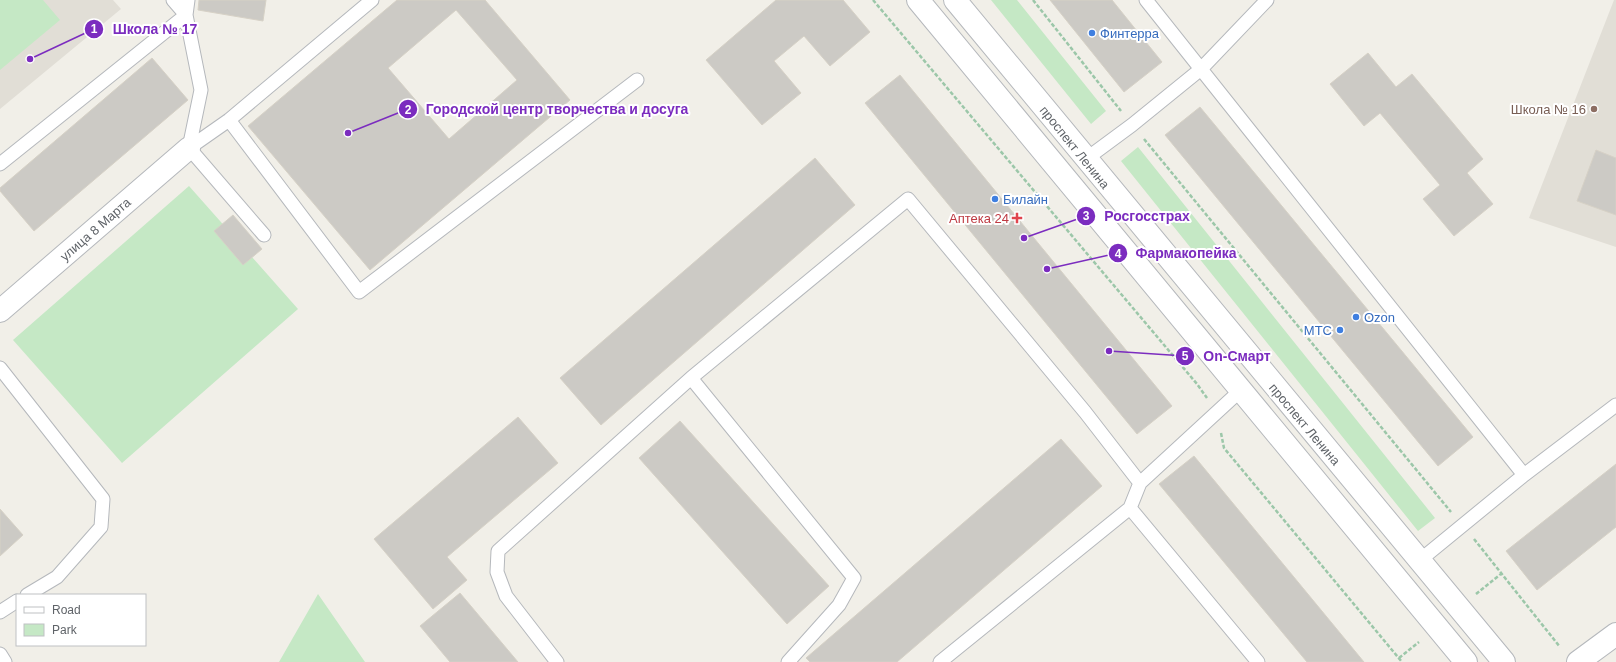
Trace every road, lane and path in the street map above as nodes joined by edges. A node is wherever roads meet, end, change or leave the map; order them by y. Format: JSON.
{"nodes":[{"id":1,"x":173,"y":0,"type":"edge"},
{"id":2,"x":188,"y":0,"type":"edge"},
{"id":3,"x":372,"y":0,"type":"edge"},
{"id":4,"x":873,"y":0,"type":"edge"},
{"id":5,"x":918,"y":0,"type":"edge"},
{"id":6,"x":955,"y":0,"type":"edge"},
{"id":7,"x":1033,"y":0,"type":"edge"},
{"id":8,"x":1146,"y":0,"type":"edge"},
{"id":9,"x":1267,"y":0,"type":"edge"},
{"id":10,"x":186,"y":15,"type":"junction"},
{"id":11,"x":1201,"y":68,"type":"junction"},
{"id":12,"x":638,"y":80,"type":"dead end"},
{"id":13,"x":228,"y":120,"type":"junction"},
{"id":14,"x":1132,"y":125,"type":"junction"},
{"id":15,"x":189,"y":148,"type":"junction"},
{"id":16,"x":1086,"y":159,"type":"junction"},
{"id":17,"x":0,"y":164,"type":"edge"},
{"id":18,"x":264,"y":235,"type":"dead end"},
{"id":19,"x":0,"y":311,"type":"edge"},
{"id":20,"x":0,"y":368,"type":"edge"},
{"id":21,"x":690,"y":378,"type":"junction"},
{"id":22,"x":1241,"y":390,"type":"junction"},
{"id":23,"x":1616,"y":405,"type":"edge"},
{"id":24,"x":1217,"y":413,"type":"junction"},
{"id":25,"x":1524,"y":475,"type":"junction"},
{"id":26,"x":1140,"y":483,"type":"junction"},
{"id":27,"x":1130,"y":508,"type":"junction"},
{"id":28,"x":1462,"y":525,"type":"junction"},
{"id":29,"x":1419,"y":561,"type":"junction"},
{"id":30,"x":29,"y":594,"type":"edge"},
{"id":31,"x":16,"y":602,"type":"edge"},
{"id":32,"x":0,"y":612,"type":"edge"},
{"id":33,"x":1616,"y":634,"type":"edge"},
{"id":34,"x":0,"y":654,"type":"edge"},
{"id":35,"x":1570,"y":656,"type":"edge"},
{"id":36,"x":5,"y":662,"type":"edge"},
{"id":37,"x":557,"y":662,"type":"edge"},
{"id":38,"x":788,"y":662,"type":"edge"},
{"id":39,"x":940,"y":662,"type":"edge"},
{"id":40,"x":1258,"y":662,"type":"edge"},
{"id":41,"x":1402,"y":662,"type":"edge"},
{"id":42,"x":1466,"y":662,"type":"edge"},
{"id":43,"x":1504,"y":662,"type":"edge"}],
"edges":[{"from":1,"to":10,"type":"lane"},
{"from":2,"to":10,"type":"lane"},
{"from":3,"to":13,"type":"lane"},
{"from":4,"to":24,"type":"path"},
{"from":5,"to":22,"type":"street","name":"проспект Ленина"},
{"from":6,"to":16,"type":"street","name":"проспект Ленина"},
{"from":7,"to":14,"type":"path"},
{"from":8,"to":11,"type":"lane"},
{"from":9,"to":11,"type":"lane"},
{"from":10,"to":15,"type":"lane"},
{"from":10,"to":17,"type":"lane"},
{"from":11,"to":14,"type":"lane"},
{"from":11,"to":25,"type":"lane"},
{"from":12,"to":13,"type":"lane"},
{"from":13,"to":15,"type":"lane"},
{"from":14,"to":16,"type":"lane"},
{"from":14,"to":28,"type":"path"},
{"from":15,"to":18,"type":"lane"},
{"from":15,"to":19,"type":"street","name":"улица 8 Марта"},
{"from":16,"to":29,"type":"street","name":"проспект Ленина"},
{"from":20,"to":30,"type":"lane"},
{"from":21,"to":26,"type":"lane"},
{"from":21,"to":37,"type":"lane"},
{"from":21,"to":38,"type":"lane"},
{"from":22,"to":24,"type":"lane"},
{"from":22,"to":42,"type":"street","name":"проспект Ленина"},
{"from":23,"to":25,"type":"lane"},
{"from":24,"to":26,"type":"lane"},
{"from":24,"to":41,"type":"path"},
{"from":25,"to":28,"type":"lane"},
{"from":26,"to":27,"type":"lane"},
{"from":27,"to":39,"type":"lane"},
{"from":27,"to":40,"type":"lane"},
{"from":28,"to":29,"type":"lane"},
{"from":28,"to":35,"type":"path"},
{"from":29,"to":43,"type":"street","name":"проспект Ленина"},
{"from":31,"to":32,"type":"lane"},
{"from":33,"to":35,"type":"street"},
{"from":34,"to":36,"type":"lane"}]}
